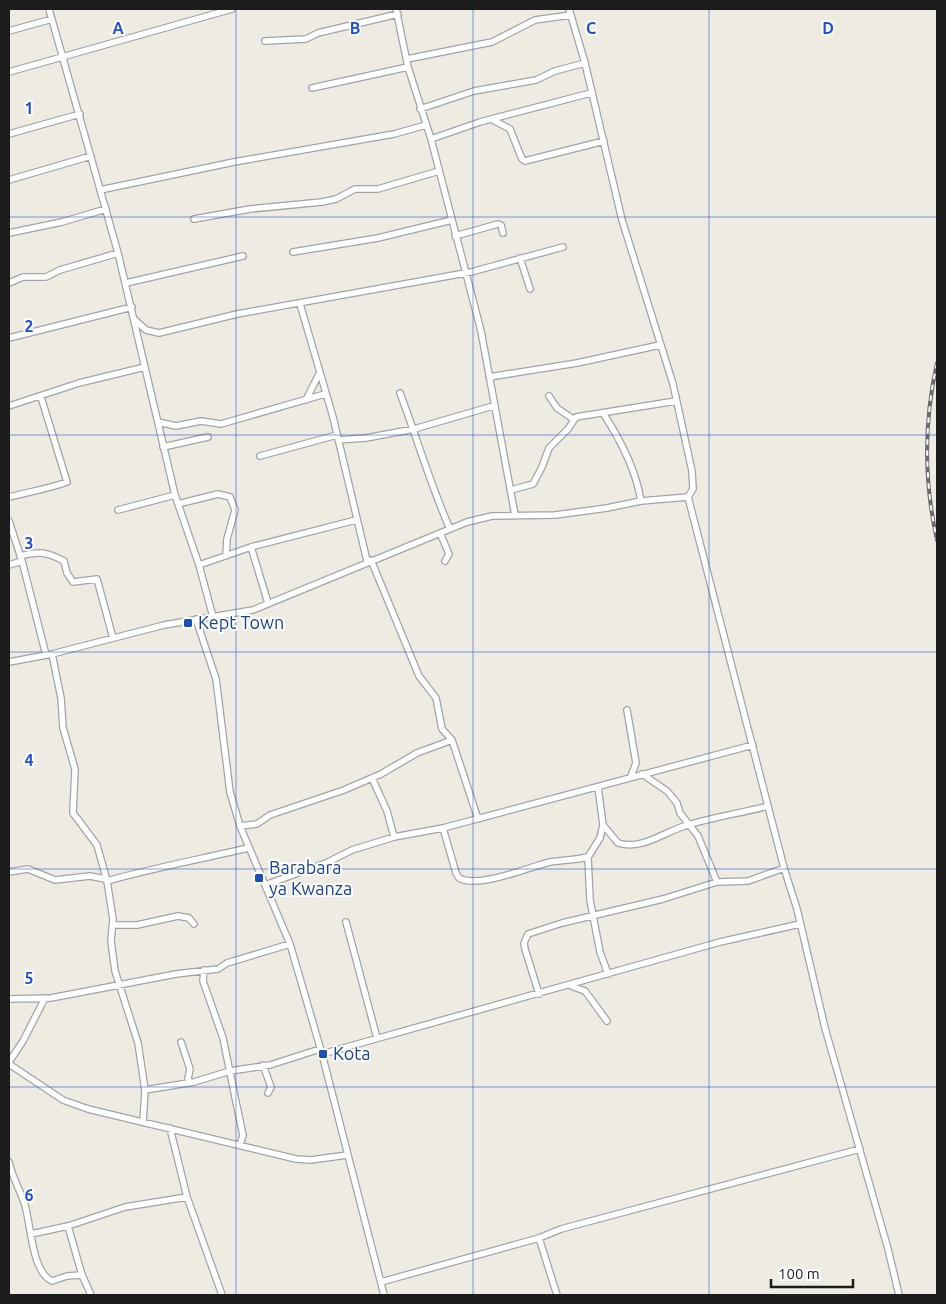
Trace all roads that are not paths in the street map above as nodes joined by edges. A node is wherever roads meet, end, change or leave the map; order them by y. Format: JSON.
{"nodes":[{"id":1,"x":49,"y":9,"type":"edge"},
{"id":2,"x":232,"y":9,"type":"edge"},
{"id":3,"x":223,"y":10,"type":"edge"},
{"id":4,"x":397,"y":11,"type":"edge"},
{"id":5,"x":570,"y":12,"type":"edge"},
{"id":6,"x":52,"y":20,"type":"junction"},
{"id":7,"x":9,"y":30,"type":"edge"},
{"id":8,"x":265,"y":41,"type":"dead end"},
{"id":9,"x":62,"y":57,"type":"junction"},
{"id":10,"x":407,"y":59,"type":"junction"},
{"id":11,"x":585,"y":63,"type":"junction"},
{"id":12,"x":408,"y":67,"type":"junction"},
{"id":13,"x":9,"y":72,"type":"edge"},
{"id":14,"x":312,"y":88,"type":"dead end"},
{"id":15,"x":591,"y":93,"type":"junction"},
{"id":16,"x":420,"y":110,"type":"junction"},
{"id":17,"x":80,"y":114,"type":"junction"},
{"id":18,"x":492,"y":120,"type":"junction"},
{"id":19,"x":426,"y":125,"type":"junction"},
{"id":20,"x":9,"y":134,"type":"edge"},
{"id":21,"x":431,"y":138,"type":"junction"},
{"id":22,"x":604,"y":141,"type":"junction"},
{"id":23,"x":91,"y":156,"type":"junction"},
{"id":24,"x":439,"y":172,"type":"junction"},
{"id":25,"x":9,"y":180,"type":"edge"},
{"id":26,"x":100,"y":190,"type":"junction"},
{"id":27,"x":106,"y":209,"type":"junction"},
{"id":28,"x":194,"y":219,"type":"dead end"},
{"id":29,"x":452,"y":220,"type":"junction"},
{"id":30,"x":9,"y":232,"type":"edge"},
{"id":31,"x":503,"y":233,"type":"dead end"},
{"id":32,"x":455,"y":236,"type":"junction"},
{"id":33,"x":563,"y":247,"type":"dead end"},
{"id":34,"x":293,"y":252,"type":"dead end"},
{"id":35,"x":118,"y":253,"type":"junction"},
{"id":36,"x":243,"y":256,"type":"dead end"},
{"id":37,"x":520,"y":258,"type":"junction"},
{"id":38,"x":465,"y":272,"type":"junction"},
{"id":39,"x":9,"y":283,"type":"edge"},
{"id":40,"x":126,"y":283,"type":"junction"},
{"id":41,"x":530,"y":289,"type":"dead end"},
{"id":42,"x":300,"y":304,"type":"junction"},
{"id":43,"x":132,"y":307,"type":"junction"},
{"id":44,"x":134,"y":318,"type":"junction"},
{"id":45,"x":9,"y":338,"type":"edge"},
{"id":46,"x":660,"y":345,"type":"junction"},
{"id":47,"x":145,"y":367,"type":"junction"},
{"id":48,"x":550,"y":367,"type":"junction"},
{"id":49,"x":319,"y":374,"type":"junction"},
{"id":50,"x":552,"y":376,"type":"dead end"},
{"id":51,"x":489,"y":377,"type":"junction"},
{"id":52,"x":400,"y":393,"type":"dead end"},
{"id":53,"x":325,"y":394,"type":"junction"},
{"id":54,"x":549,"y":396,"type":"dead end"},
{"id":55,"x":41,"y":397,"type":"junction"},
{"id":56,"x":306,"y":400,"type":"junction"},
{"id":57,"x":676,"y":401,"type":"junction"},
{"id":58,"x":9,"y":406,"type":"edge"},
{"id":59,"x":493,"y":406,"type":"junction"},
{"id":60,"x":604,"y":412,"type":"junction"},
{"id":61,"x":573,"y":419,"type":"junction"},
{"id":62,"x":158,"y":422,"type":"junction"},
{"id":63,"x":414,"y":429,"type":"junction"},
{"id":64,"x":208,"y":437,"type":"dead end"},
{"id":65,"x":338,"y":437,"type":"junction"},
{"id":66,"x":163,"y":448,"type":"junction"},
{"id":67,"x":260,"y":456,"type":"dead end"},
{"id":68,"x":511,"y":490,"type":"junction"},
{"id":69,"x":175,"y":495,"type":"junction"},
{"id":70,"x":9,"y":497,"type":"edge"},
{"id":71,"x":688,"y":497,"type":"junction"},
{"id":72,"x":642,"y":501,"type":"junction"},
{"id":73,"x":178,"y":504,"type":"junction"},
{"id":74,"x":118,"y":510,"type":"dead end"},
{"id":75,"x":514,"y":516,"type":"junction"},
{"id":76,"x":356,"y":520,"type":"junction"},
{"id":77,"x":9,"y":521,"type":"edge"},
{"id":78,"x":450,"y":529,"type":"junction"},
{"id":79,"x":440,"y":533,"type":"junction"},
{"id":80,"x":251,"y":547,"type":"junction"},
{"id":81,"x":226,"y":556,"type":"junction"},
{"id":82,"x":21,"y":558,"type":"junction"},
{"id":83,"x":369,"y":561,"type":"junction"},
{"id":84,"x":445,"y":561,"type":"dead end"},
{"id":85,"x":9,"y":565,"type":"edge"},
{"id":86,"x":199,"y":565,"type":"junction"},
{"id":87,"x":268,"y":603,"type":"junction"},
{"id":88,"x":213,"y":617,"type":"junction"},
{"id":89,"x":196,"y":619,"type":"junction"},
{"id":90,"x":113,"y":638,"type":"junction"},
{"id":91,"x":48,"y":654,"type":"junction"},
{"id":92,"x":9,"y":662,"type":"edge"},
{"id":93,"x":627,"y":710,"type":"dead end"},
{"id":94,"x":452,"y":740,"type":"junction"},
{"id":95,"x":753,"y":745,"type":"junction"},
{"id":96,"x":636,"y":763,"type":"junction"},
{"id":97,"x":644,"y":774,"type":"junction"},
{"id":98,"x":632,"y":776,"type":"junction"},
{"id":99,"x":372,"y":778,"type":"junction"},
{"id":100,"x":598,"y":786,"type":"junction"},
{"id":101,"x":768,"y":806,"type":"junction"},
{"id":102,"x":478,"y":819,"type":"junction"},
{"id":103,"x":688,"y":824,"type":"junction"},
{"id":104,"x":240,"y":826,"type":"junction"},
{"id":105,"x":603,"y":826,"type":"junction"},
{"id":106,"x":443,"y":828,"type":"junction"},
{"id":107,"x":394,"y":837,"type":"junction"},
{"id":108,"x":248,"y":848,"type":"junction"},
{"id":109,"x":588,"y":857,"type":"junction"},
{"id":110,"x":784,"y":868,"type":"junction"},
{"id":111,"x":9,"y":872,"type":"edge"},
{"id":112,"x":106,"y":880,"type":"junction"},
{"id":113,"x":717,"y":882,"type":"junction"},
{"id":114,"x":265,"y":885,"type":"junction"},
{"id":115,"x":592,"y":916,"type":"junction"},
{"id":116,"x":346,"y":922,"type":"dead end"},
{"id":117,"x":194,"y":924,"type":"dead end"},
{"id":118,"x":800,"y":924,"type":"junction"},
{"id":119,"x":114,"y":925,"type":"junction"},
{"id":120,"x":290,"y":944,"type":"junction"},
{"id":121,"x":204,"y":970,"type":"junction"},
{"id":122,"x":608,"y":974,"type":"junction"},
{"id":123,"x":569,"y":985,"type":"junction"},
{"id":124,"x":120,"y":986,"type":"junction"},
{"id":125,"x":540,"y":994,"type":"junction"},
{"id":126,"x":45,"y":998,"type":"junction"},
{"id":127,"x":9,"y":999,"type":"edge"},
{"id":128,"x":606,"y":1021,"type":"dead end"},
{"id":129,"x":377,"y":1038,"type":"junction"},
{"id":130,"x":181,"y":1042,"type":"dead end"},
{"id":131,"x":321,"y":1052,"type":"junction"},
{"id":132,"x":9,"y":1063,"type":"edge"},
{"id":133,"x":263,"y":1065,"type":"junction"},
{"id":134,"x":230,"y":1071,"type":"junction"},
{"id":135,"x":190,"y":1082,"type":"junction"},
{"id":136,"x":145,"y":1090,"type":"junction"},
{"id":137,"x":268,"y":1093,"type":"dead end"},
{"id":138,"x":143,"y":1122,"type":"junction"},
{"id":139,"x":170,"y":1128,"type":"junction"},
{"id":140,"x":240,"y":1145,"type":"junction"},
{"id":141,"x":860,"y":1149,"type":"junction"},
{"id":142,"x":347,"y":1155,"type":"junction"},
{"id":143,"x":9,"y":1162,"type":"edge"},
{"id":144,"x":186,"y":1197,"type":"junction"},
{"id":145,"x":68,"y":1226,"type":"junction"},
{"id":146,"x":31,"y":1234,"type":"junction"},
{"id":147,"x":539,"y":1238,"type":"junction"},
{"id":148,"x":82,"y":1275,"type":"junction"},
{"id":149,"x":381,"y":1282,"type":"junction"},
{"id":150,"x":92,"y":1295,"type":"edge"},
{"id":151,"x":222,"y":1295,"type":"edge"},
{"id":152,"x":384,"y":1295,"type":"edge"},
{"id":153,"x":558,"y":1295,"type":"edge"},
{"id":154,"x":900,"y":1295,"type":"edge"}],
"edges":[{"from":1,"to":6,"type":"street"},
{"from":2,"to":3,"type":"street"},
{"from":3,"to":9,"type":"street"},
{"from":4,"to":8,"type":"street"},
{"from":4,"to":10,"type":"street"},
{"from":5,"to":10,"type":"street"},
{"from":5,"to":11,"type":"street"},
{"from":6,"to":7,"type":"street"},
{"from":6,"to":9,"type":"street"},
{"from":9,"to":13,"type":"street"},
{"from":9,"to":17,"type":"street"},
{"from":10,"to":12,"type":"street"},
{"from":11,"to":15,"type":"street"},
{"from":11,"to":16,"type":"street"},
{"from":12,"to":14,"type":"street"},
{"from":12,"to":16,"type":"street"},
{"from":15,"to":18,"type":"street"},
{"from":15,"to":22,"type":"street"},
{"from":16,"to":19,"type":"street"},
{"from":17,"to":20,"type":"street"},
{"from":17,"to":23,"type":"street"},
{"from":18,"to":21,"type":"street"},
{"from":18,"to":22,"type":"street"},
{"from":19,"to":21,"type":"street"},
{"from":19,"to":26,"type":"street"},
{"from":21,"to":24,"type":"street"},
{"from":22,"to":46,"type":"street"},
{"from":23,"to":25,"type":"street"},
{"from":23,"to":26,"type":"street"},
{"from":24,"to":28,"type":"street"},
{"from":24,"to":29,"type":"street"},
{"from":26,"to":27,"type":"street"},
{"from":27,"to":30,"type":"street"},
{"from":27,"to":35,"type":"street"},
{"from":29,"to":32,"type":"street"},
{"from":29,"to":34,"type":"street"},
{"from":31,"to":32,"type":"street"},
{"from":32,"to":38,"type":"street"},
{"from":33,"to":37,"type":"street"},
{"from":35,"to":39,"type":"street"},
{"from":35,"to":40,"type":"street"},
{"from":36,"to":40,"type":"street"},
{"from":37,"to":38,"type":"street"},
{"from":37,"to":41,"type":"street"},
{"from":38,"to":42,"type":"street"},
{"from":38,"to":51,"type":"street"},
{"from":40,"to":43,"type":"street"},
{"from":42,"to":44,"type":"street"},
{"from":42,"to":49,"type":"street"},
{"from":43,"to":44,"type":"street"},
{"from":43,"to":45,"type":"street"},
{"from":44,"to":47,"type":"street"},
{"from":46,"to":48,"type":"street"},
{"from":46,"to":57,"type":"street"},
{"from":47,"to":55,"type":"street"},
{"from":47,"to":62,"type":"street"},
{"from":48,"to":50,"type":"street"},
{"from":48,"to":51,"type":"street"},
{"from":49,"to":53,"type":"street"},
{"from":49,"to":56,"type":"street"},
{"from":51,"to":59,"type":"street"},
{"from":52,"to":63,"type":"street"},
{"from":53,"to":56,"type":"street"},
{"from":53,"to":65,"type":"street"},
{"from":54,"to":61,"type":"street"},
{"from":55,"to":58,"type":"street"},
{"from":55,"to":70,"type":"street"},
{"from":56,"to":62,"type":"street"},
{"from":57,"to":60,"type":"street"},
{"from":57,"to":71,"type":"street"},
{"from":59,"to":63,"type":"street"},
{"from":59,"to":68,"type":"street"},
{"from":60,"to":61,"type":"street"},
{"from":60,"to":72,"type":"street"},
{"from":61,"to":68,"type":"street"},
{"from":62,"to":66,"type":"street"},
{"from":63,"to":65,"type":"street"},
{"from":63,"to":78,"type":"street"},
{"from":64,"to":66,"type":"street"},
{"from":65,"to":67,"type":"street"},
{"from":65,"to":76,"type":"street"},
{"from":66,"to":69,"type":"street"},
{"from":68,"to":75,"type":"street"},
{"from":69,"to":73,"type":"street"},
{"from":69,"to":74,"type":"street"},
{"from":71,"to":72,"type":"street"},
{"from":71,"to":95,"type":"street"},
{"from":72,"to":75,"type":"street"},
{"from":73,"to":81,"type":"street"},
{"from":73,"to":86,"type":"street"},
{"from":75,"to":78,"type":"street"},
{"from":76,"to":80,"type":"street"},
{"from":76,"to":83,"type":"street"},
{"from":77,"to":82,"type":"street"},
{"from":78,"to":79,"type":"street"},
{"from":79,"to":83,"type":"street"},
{"from":79,"to":84,"type":"street"},
{"from":80,"to":81,"type":"street"},
{"from":80,"to":87,"type":"street"},
{"from":81,"to":86,"type":"street"},
{"from":82,"to":85,"type":"street"},
{"from":82,"to":90,"type":"street"},
{"from":82,"to":91,"type":"street"},
{"from":83,"to":87,"type":"street"},
{"from":83,"to":94,"type":"street"},
{"from":86,"to":88,"type":"street"},
{"from":87,"to":88,"type":"street"},
{"from":88,"to":89,"type":"street"},
{"from":89,"to":90,"type":"street"},
{"from":89,"to":104,"type":"street"},
{"from":90,"to":91,"type":"street"},
{"from":91,"to":92,"type":"street"},
{"from":91,"to":112,"type":"street"},
{"from":93,"to":96,"type":"street"},
{"from":94,"to":99,"type":"street"},
{"from":94,"to":102,"type":"street"},
{"from":95,"to":97,"type":"street"},
{"from":95,"to":101,"type":"street"},
{"from":96,"to":97,"type":"street"},
{"from":96,"to":98,"type":"street"},
{"from":97,"to":98,"type":"street"},
{"from":97,"to":103,"type":"street"},
{"from":98,"to":100,"type":"street"},
{"from":99,"to":104,"type":"street"},
{"from":99,"to":107,"type":"street"},
{"from":100,"to":102,"type":"street"},
{"from":100,"to":105,"type":"street"},
{"from":101,"to":103,"type":"street"},
{"from":101,"to":110,"type":"street"},
{"from":102,"to":106,"type":"street"},
{"from":103,"to":105,"type":"street"},
{"from":103,"to":113,"type":"street"},
{"from":104,"to":108,"type":"street"},
{"from":105,"to":109,"type":"street"},
{"from":106,"to":107,"type":"street"},
{"from":106,"to":109,"type":"street"},
{"from":107,"to":114,"type":"street"},
{"from":108,"to":112,"type":"street"},
{"from":108,"to":114,"type":"street"},
{"from":109,"to":115,"type":"street"},
{"from":110,"to":113,"type":"street"},
{"from":110,"to":118,"type":"street"},
{"from":111,"to":112,"type":"street"},
{"from":112,"to":119,"type":"street"},
{"from":113,"to":115,"type":"street"},
{"from":114,"to":120,"type":"street"},
{"from":115,"to":122,"type":"street"},
{"from":115,"to":125,"type":"street"},
{"from":116,"to":129,"type":"street"},
{"from":117,"to":119,"type":"street"},
{"from":118,"to":122,"type":"street"},
{"from":118,"to":141,"type":"street"},
{"from":119,"to":124,"type":"street"},
{"from":120,"to":121,"type":"street"},
{"from":120,"to":131,"type":"street"},
{"from":121,"to":124,"type":"street"},
{"from":121,"to":134,"type":"street"},
{"from":122,"to":123,"type":"street"},
{"from":123,"to":125,"type":"street"},
{"from":123,"to":128,"type":"street"},
{"from":124,"to":126,"type":"street"},
{"from":124,"to":136,"type":"street"},
{"from":125,"to":129,"type":"street"},
{"from":126,"to":127,"type":"street"},
{"from":126,"to":132,"type":"street"},
{"from":129,"to":131,"type":"street"},
{"from":130,"to":135,"type":"street"},
{"from":131,"to":133,"type":"street"},
{"from":131,"to":142,"type":"street"},
{"from":132,"to":138,"type":"street"},
{"from":133,"to":134,"type":"street"},
{"from":133,"to":137,"type":"street"},
{"from":134,"to":135,"type":"street"},
{"from":134,"to":140,"type":"street"},
{"from":135,"to":136,"type":"street"},
{"from":136,"to":138,"type":"street"},
{"from":138,"to":139,"type":"street"},
{"from":139,"to":140,"type":"street"},
{"from":139,"to":144,"type":"street"},
{"from":140,"to":142,"type":"street"},
{"from":141,"to":147,"type":"street"},
{"from":141,"to":154,"type":"street"},
{"from":142,"to":149,"type":"street"},
{"from":143,"to":146,"type":"street"},
{"from":144,"to":145,"type":"street"},
{"from":144,"to":151,"type":"street"},
{"from":145,"to":146,"type":"street"},
{"from":145,"to":148,"type":"street"},
{"from":146,"to":148,"type":"street"},
{"from":147,"to":149,"type":"street"},
{"from":147,"to":153,"type":"street"},
{"from":148,"to":150,"type":"street"},
{"from":149,"to":152,"type":"street"}]}
